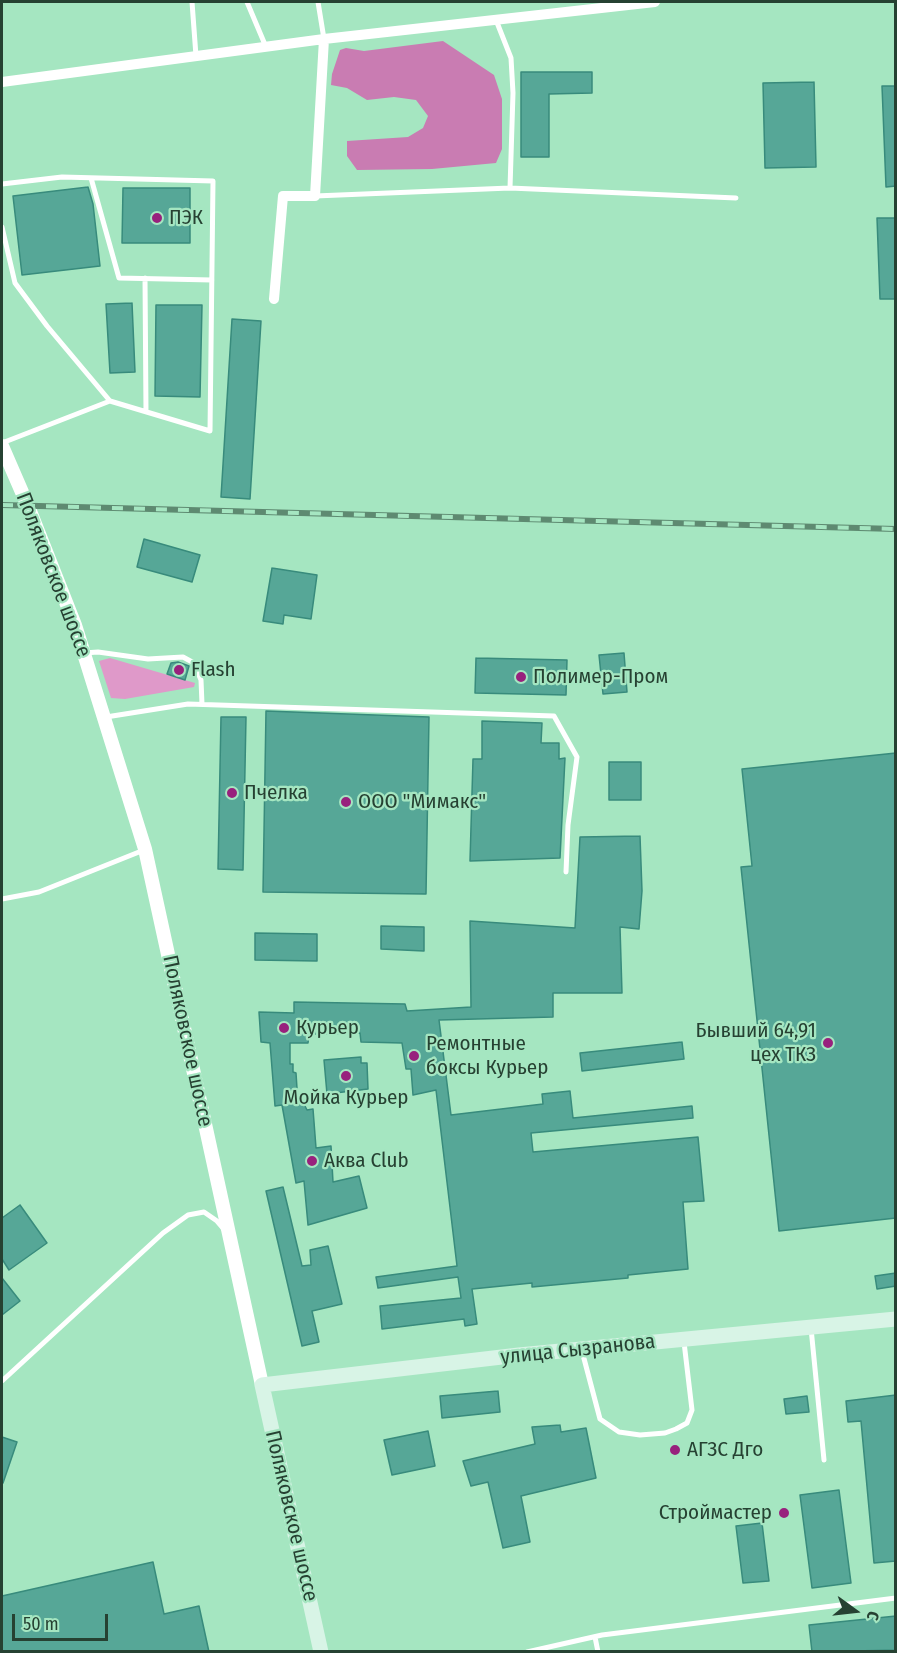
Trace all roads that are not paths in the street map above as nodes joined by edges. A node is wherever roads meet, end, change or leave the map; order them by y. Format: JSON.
{"nodes":[{"id":1,"x":192,"y":2,"type":"edge"},
{"id":2,"x":247,"y":2,"type":"edge"},
{"id":3,"x":318,"y":2,"type":"edge"},
{"id":4,"x":655,"y":2,"type":"edge"},
{"id":5,"x":496,"y":20,"type":"junction"},
{"id":6,"x":324,"y":39,"type":"junction"},
{"id":7,"x":267,"y":47,"type":"junction"},
{"id":8,"x":196,"y":56,"type":"junction"},
{"id":9,"x":2,"y":82,"type":"edge"},
{"id":10,"x":91,"y":178,"type":"junction"},
{"id":11,"x":2,"y":184,"type":"edge"},
{"id":12,"x":510,"y":188,"type":"junction"},
{"id":13,"x":315,"y":196,"type":"junction"},
{"id":14,"x":736,"y":198,"type":"dead end"},
{"id":15,"x":2,"y":227,"type":"edge"},
{"id":16,"x":145,"y":278,"type":"junction"},
{"id":17,"x":212,"y":280,"type":"junction"},
{"id":18,"x":274,"y":299,"type":"dead end"},
{"id":19,"x":110,"y":401,"type":"junction"},
{"id":20,"x":146,"y":412,"type":"junction"},
{"id":21,"x":2,"y":444,"type":"edge"},
{"id":22,"x":84,"y":653,"type":"junction"},
{"id":23,"x":202,"y":704,"type":"junction"},
{"id":24,"x":104,"y":718,"type":"junction"},
{"id":25,"x":145,"y":849,"type":"junction"},
{"id":26,"x":566,"y":872,"type":"dead end"},
{"id":27,"x":2,"y":899,"type":"edge"},
{"id":28,"x":229,"y":1236,"type":"junction"},
{"id":29,"x":896,"y":1318,"type":"edge"},
{"id":30,"x":811,"y":1326,"type":"junction"},
{"id":31,"x":684,"y":1339,"type":"junction"},
{"id":32,"x":582,"y":1349,"type":"junction"},
{"id":33,"x":2,"y":1381,"type":"edge"},
{"id":34,"x":262,"y":1384,"type":"junction"},
{"id":35,"x":824,"y":1460,"type":"dead end"},
{"id":36,"x":896,"y":1598,"type":"edge"},
{"id":37,"x":595,"y":1637,"type":"junction"},
{"id":38,"x":321,"y":1652,"type":"edge"},
{"id":39,"x":526,"y":1652,"type":"edge"},
{"id":40,"x":598,"y":1652,"type":"edge"}],
"edges":[{"from":1,"to":8,"type":"lane"},
{"from":2,"to":7,"type":"lane"},
{"from":3,"to":6,"type":"lane"},
{"from":4,"to":5,"type":"street"},
{"from":5,"to":6,"type":"street"},
{"from":5,"to":12,"type":"lane"},
{"from":6,"to":7,"type":"street"},
{"from":6,"to":13,"type":"street"},
{"from":7,"to":8,"type":"street"},
{"from":8,"to":9,"type":"street"},
{"from":10,"to":11,"type":"lane"},
{"from":10,"to":16,"type":"lane"},
{"from":10,"to":17,"type":"lane"},
{"from":12,"to":13,"type":"lane"},
{"from":12,"to":14,"type":"lane"},
{"from":13,"to":18,"type":"street"},
{"from":15,"to":19,"type":"lane"},
{"from":16,"to":17,"type":"lane"},
{"from":16,"to":20,"type":"lane"},
{"from":17,"to":20,"type":"lane"},
{"from":19,"to":20,"type":"lane"},
{"from":19,"to":21,"type":"lane"},
{"from":21,"to":22,"type":"street","name":"Поляковское шоссе"},
{"from":22,"to":23,"type":"lane"},
{"from":22,"to":24,"type":"street","name":"Поляковское шоссе"},
{"from":23,"to":24,"type":"lane"},
{"from":23,"to":26,"type":"lane"},
{"from":24,"to":25,"type":"street","name":"Поляковское шоссе"},
{"from":25,"to":27,"type":"lane"},
{"from":25,"to":28,"type":"street","name":"Поляковское шоссе"},
{"from":28,"to":33,"type":"lane"},
{"from":28,"to":34,"type":"street","name":"Поляковское шоссе"},
{"from":29,"to":30,"type":"main road","name":"улица Сызранова"},
{"from":30,"to":31,"type":"main road","name":"улица Сызранова"},
{"from":30,"to":35,"type":"lane"},
{"from":31,"to":32,"type":"main road","name":"улица Сызранова"},
{"from":31,"to":32,"type":"lane"},
{"from":32,"to":34,"type":"main road","name":"улица Сызранова"},
{"from":34,"to":38,"type":"main road","name":"Поляковское шоссе"},
{"from":36,"to":37,"type":"lane"},
{"from":37,"to":39,"type":"lane"},
{"from":37,"to":40,"type":"lane"}]}
